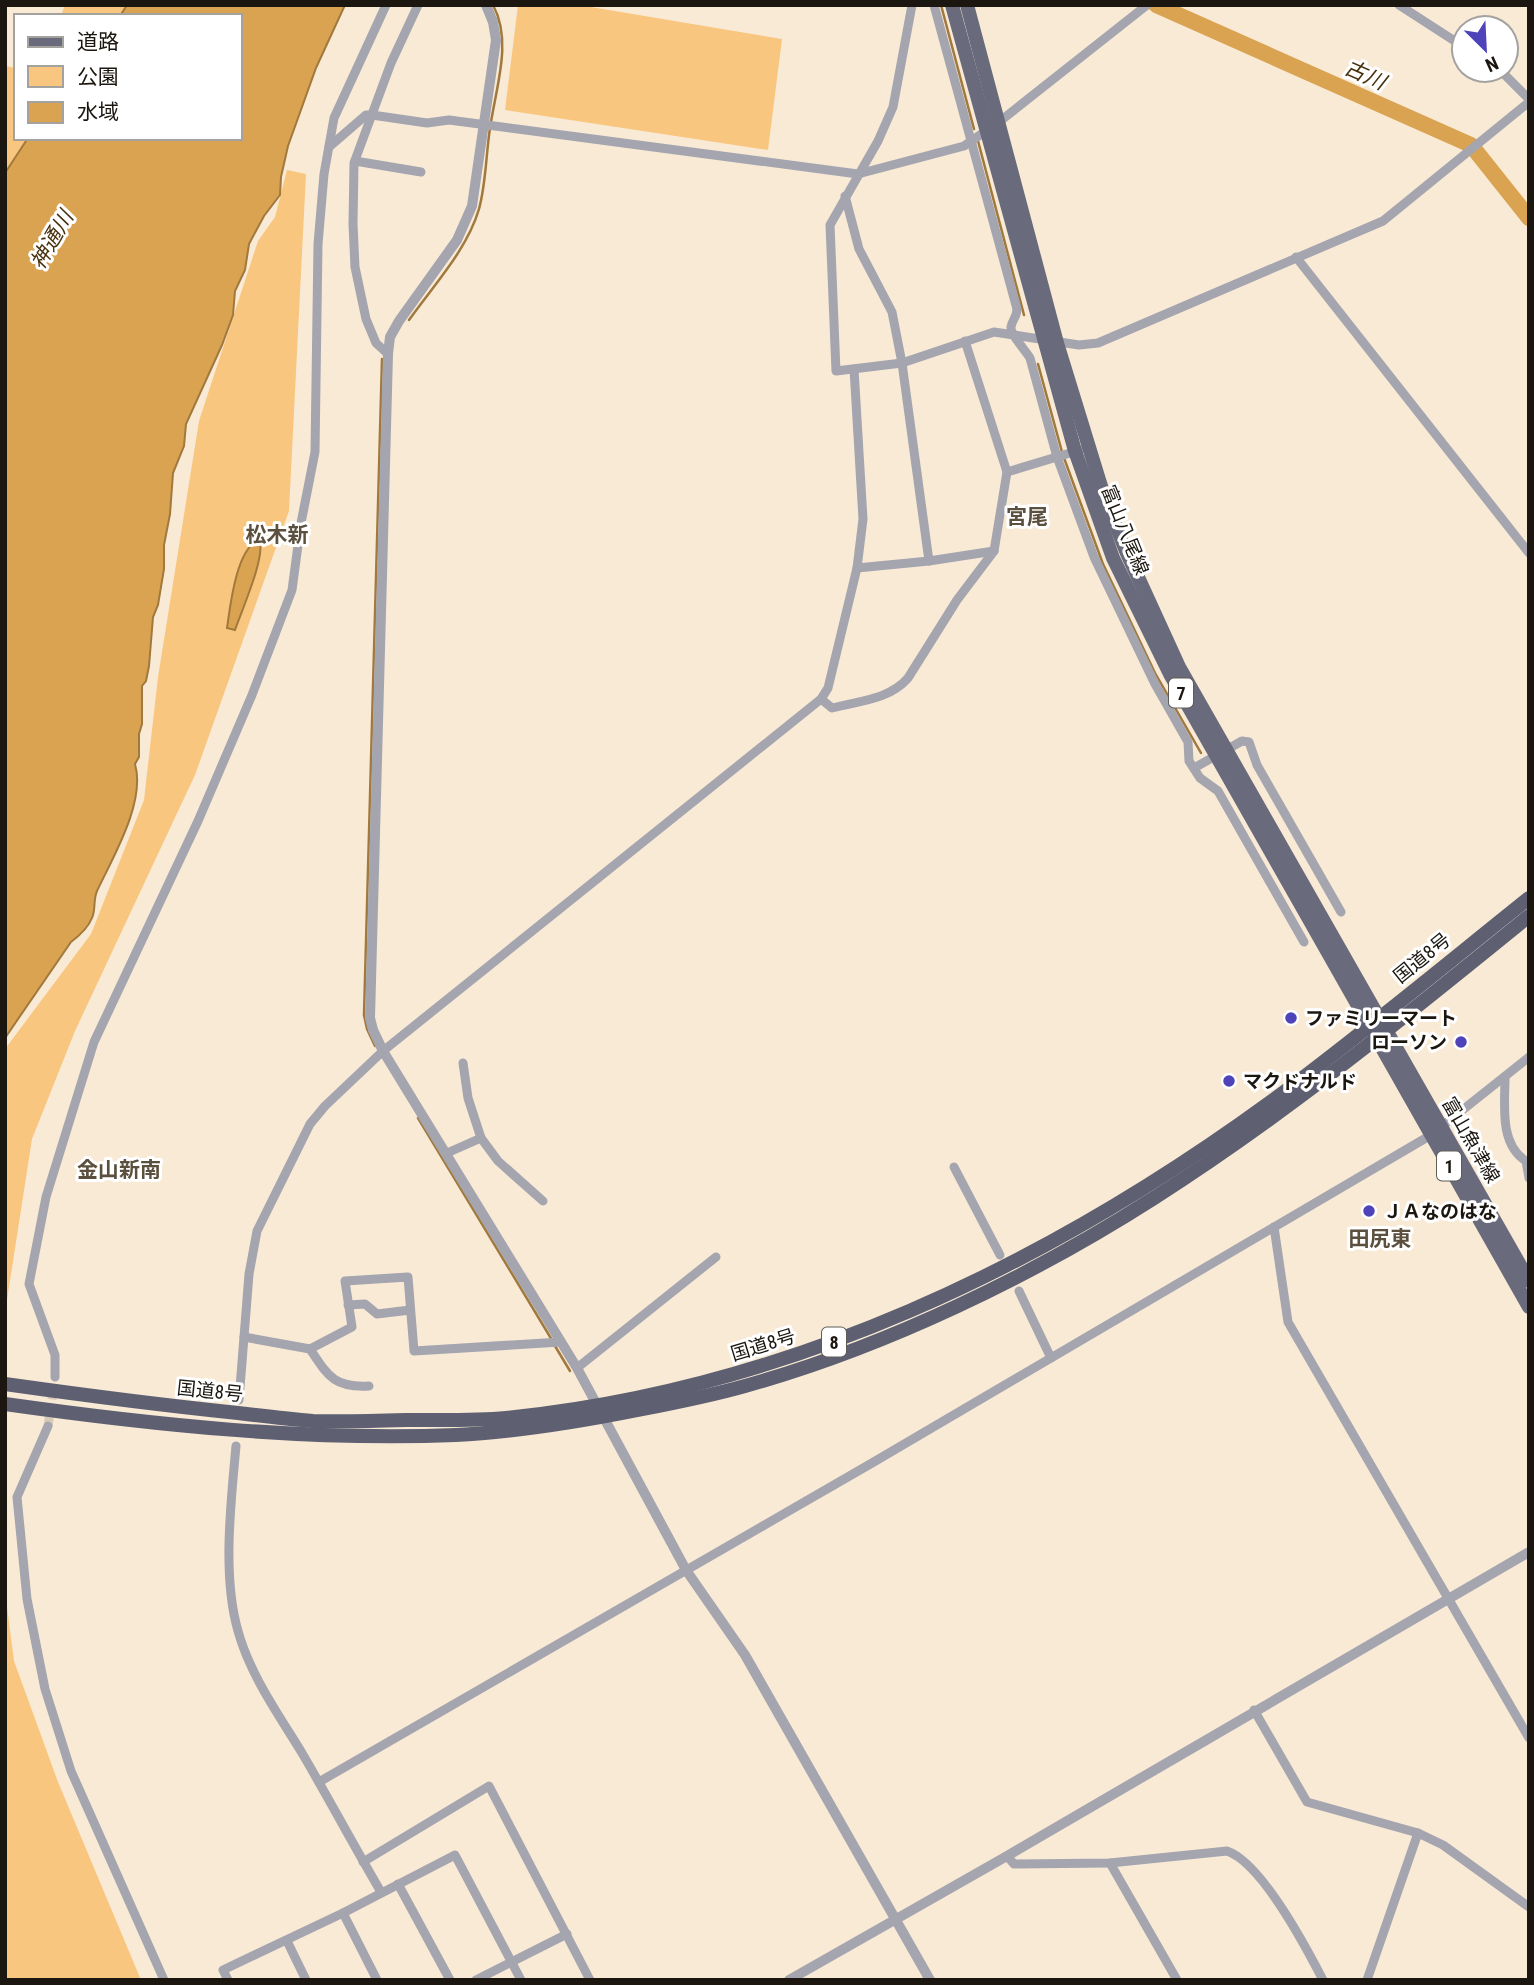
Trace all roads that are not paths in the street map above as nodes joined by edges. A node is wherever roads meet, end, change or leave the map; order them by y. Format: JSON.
{"nodes":[{"id":1,"x":386,"y":5,"type":"edge"},
{"id":2,"x":418,"y":5,"type":"edge"},
{"id":3,"x":486,"y":5,"type":"edge"},
{"id":4,"x":912,"y":5,"type":"edge"},
{"id":5,"x":934,"y":5,"type":"edge"},
{"id":6,"x":952,"y":5,"type":"edge"},
{"id":7,"x":967,"y":5,"type":"edge"},
{"id":8,"x":1147,"y":5,"type":"edge"},
{"id":9,"x":1399,"y":5,"type":"edge"},
{"id":10,"x":1450,"y":38,"type":"edge"},
{"id":11,"x":1513,"y":84,"type":"edge"},
{"id":12,"x":1529,"y":101,"type":"edge"},
{"id":13,"x":372,"y":115,"type":"junction"},
{"id":14,"x":999,"y":122,"type":"junction"},
{"id":15,"x":485,"y":126,"type":"junction"},
{"id":16,"x":985,"y":130,"type":"junction"},
{"id":17,"x":970,"y":142,"type":"junction"},
{"id":18,"x":328,"y":148,"type":"junction"},
{"id":19,"x":355,"y":161,"type":"junction"},
{"id":20,"x":421,"y":172,"type":"dead end"},
{"id":21,"x":858,"y":174,"type":"junction"},
{"id":22,"x":845,"y":196,"type":"junction"},
{"id":23,"x":1296,"y":257,"type":"junction"},
{"id":24,"x":1012,"y":335,"type":"junction"},
{"id":25,"x":965,"y":341,"type":"junction"},
{"id":26,"x":1050,"y":341,"type":"junction"},
{"id":27,"x":388,"y":354,"type":"junction"},
{"id":28,"x":902,"y":363,"type":"junction"},
{"id":29,"x":854,"y":369,"type":"junction"},
{"id":30,"x":1082,"y":450,"type":"junction"},
{"id":31,"x":1057,"y":457,"type":"junction"},
{"id":32,"x":1007,"y":472,"type":"junction"},
{"id":33,"x":994,"y":551,"type":"junction"},
{"id":34,"x":1529,"y":553,"type":"edge"},
{"id":35,"x":929,"y":561,"type":"junction"},
{"id":36,"x":857,"y":568,"type":"junction"},
{"id":37,"x":821,"y":699,"type":"junction"},
{"id":38,"x":1222,"y":753,"type":"junction"},
{"id":39,"x":1194,"y":768,"type":"junction"},
{"id":40,"x":1529,"y":898,"type":"edge"},
{"id":41,"x":1341,"y":912,"type":"dead end"},
{"id":42,"x":1529,"y":916,"type":"edge"},
{"id":43,"x":1304,"y":942,"type":"dead end"},
{"id":44,"x":1374,"y":1021,"type":"junction"},
{"id":45,"x":1382,"y":1035,"type":"junction"},
{"id":46,"x":383,"y":1051,"type":"junction"},
{"id":47,"x":1529,"y":1057,"type":"edge"},
{"id":48,"x":463,"y":1063,"type":"dead end"},
{"id":49,"x":1505,"y":1077,"type":"junction"},
{"id":50,"x":1436,"y":1131,"type":"junction"},
{"id":51,"x":481,"y":1138,"type":"junction"},
{"id":52,"x":447,"y":1153,"type":"junction"},
{"id":53,"x":1527,"y":1161,"type":"edge"},
{"id":54,"x":954,"y":1167,"type":"dead end"},
{"id":55,"x":1529,"y":1178,"type":"edge"},
{"id":56,"x":543,"y":1201,"type":"dead end"},
{"id":57,"x":1274,"y":1227,"type":"junction"},
{"id":58,"x":1000,"y":1255,"type":"dead end"},
{"id":59,"x":716,"y":1257,"type":"dead end"},
{"id":60,"x":1529,"y":1281,"type":"edge"},
{"id":61,"x":1019,"y":1291,"type":"dead end"},
{"id":62,"x":348,"y":1305,"type":"junction"},
{"id":63,"x":1529,"y":1307,"type":"edge"},
{"id":64,"x":411,"y":1310,"type":"junction"},
{"id":65,"x":244,"y":1337,"type":"junction"},
{"id":66,"x":561,"y":1342,"type":"junction"},
{"id":67,"x":310,"y":1349,"type":"junction"},
{"id":68,"x":1051,"y":1358,"type":"junction"},
{"id":69,"x":577,"y":1368,"type":"junction"},
{"id":70,"x":55,"y":1377,"type":"tunnel mouth"},
{"id":71,"x":11,"y":1385,"type":"edge"},
{"id":72,"x":369,"y":1386,"type":"dead end"},
{"id":73,"x":239,"y":1400,"type":"dead end"},
{"id":74,"x":10,"y":1404,"type":"edge"},
{"id":75,"x":600,"y":1411,"type":"junction"},
{"id":76,"x":48,"y":1426,"type":"tunnel mouth"},
{"id":77,"x":236,"y":1446,"type":"dead end"},
{"id":78,"x":1529,"y":1552,"type":"edge"},
{"id":79,"x":685,"y":1570,"type":"junction"},
{"id":80,"x":1448,"y":1598,"type":"junction"},
{"id":81,"x":1254,"y":1710,"type":"junction"},
{"id":82,"x":1529,"y":1738,"type":"edge"},
{"id":83,"x":319,"y":1782,"type":"junction"},
{"id":84,"x":1418,"y":1833,"type":"junction"},
{"id":85,"x":1007,"y":1856,"type":"junction"},
{"id":86,"x":363,"y":1861,"type":"junction"},
{"id":87,"x":1110,"y":1863,"type":"junction"},
{"id":88,"x":398,"y":1884,"type":"junction"},
{"id":89,"x":381,"y":1892,"type":"junction"},
{"id":90,"x":1529,"y":1907,"type":"edge"},
{"id":91,"x":343,"y":1913,"type":"junction"},
{"id":92,"x":895,"y":1919,"type":"junction"},
{"id":93,"x":567,"y":1934,"type":"junction"},
{"id":94,"x":287,"y":1941,"type":"junction"},
{"id":95,"x":511,"y":1962,"type":"junction"},
{"id":96,"x":164,"y":1980,"type":"edge"},
{"id":97,"x":228,"y":1980,"type":"edge"},
{"id":98,"x":306,"y":1980,"type":"edge"},
{"id":99,"x":377,"y":1980,"type":"edge"},
{"id":100,"x":450,"y":1980,"type":"edge"},
{"id":101,"x":476,"y":1980,"type":"edge"},
{"id":102,"x":521,"y":1980,"type":"edge"},
{"id":103,"x":590,"y":1980,"type":"edge"},
{"id":104,"x":789,"y":1980,"type":"edge"},
{"id":105,"x":930,"y":1980,"type":"edge"},
{"id":106,"x":1177,"y":1980,"type":"edge"},
{"id":107,"x":1323,"y":1980,"type":"edge"},
{"id":108,"x":1367,"y":1980,"type":"edge"}],
"edges":[{"from":1,"to":18,"type":"street"},
{"from":2,"to":13,"type":"street"},
{"from":3,"to":15,"type":"street"},
{"from":4,"to":21,"type":"street"},
{"from":5,"to":17,"type":"street"},
{"from":6,"to":16,"type":"main road","name":"富山八尾線","number":"7"},
{"from":7,"to":14,"type":"main road","name":"富山八尾線","number":"7"},
{"from":8,"to":14,"type":"street"},
{"from":9,"to":10,"type":"street"},
{"from":11,"to":12,"type":"street"},
{"from":12,"to":23,"type":"street"},
{"from":13,"to":15,"type":"street"},
{"from":13,"to":18,"type":"street"},
{"from":13,"to":19,"type":"street"},
{"from":14,"to":16,"type":"street"},
{"from":14,"to":26,"type":"main road","name":"富山八尾線","number":"7"},
{"from":15,"to":21,"type":"street"},
{"from":15,"to":27,"type":"street"},
{"from":16,"to":17,"type":"street"},
{"from":16,"to":26,"type":"main road","name":"富山八尾線","number":"7"},
{"from":17,"to":21,"type":"street"},
{"from":17,"to":24,"type":"street"},
{"from":18,"to":70,"type":"street"},
{"from":19,"to":20,"type":"street"},
{"from":19,"to":27,"type":"street"},
{"from":21,"to":22,"type":"street"},
{"from":22,"to":28,"type":"street"},
{"from":22,"to":29,"type":"street"},
{"from":23,"to":26,"type":"street"},
{"from":23,"to":34,"type":"street"},
{"from":24,"to":25,"type":"street"},
{"from":24,"to":26,"type":"street"},
{"from":24,"to":31,"type":"street"},
{"from":25,"to":28,"type":"street"},
{"from":25,"to":32,"type":"street"},
{"from":26,"to":30,"type":"main road","name":"富山八尾線","number":"7"},
{"from":27,"to":46,"type":"street"},
{"from":28,"to":29,"type":"street"},
{"from":28,"to":35,"type":"street"},
{"from":29,"to":36,"type":"street"},
{"from":30,"to":31,"type":"street"},
{"from":30,"to":38,"type":"main road","name":"富山八尾線","number":"7"},
{"from":31,"to":32,"type":"street"},
{"from":31,"to":39,"type":"street"},
{"from":32,"to":33,"type":"street"},
{"from":33,"to":35,"type":"street"},
{"from":33,"to":37,"type":"street"},
{"from":35,"to":36,"type":"street"},
{"from":36,"to":37,"type":"street"},
{"from":37,"to":46,"type":"street"},
{"from":38,"to":39,"type":"street"},
{"from":38,"to":41,"type":"street"},
{"from":38,"to":44,"type":"main road","name":"富山八尾線","number":"7"},
{"from":39,"to":43,"type":"street"},
{"from":40,"to":44,"type":"highway","name":"国道8号","number":"8"},
{"from":42,"to":45,"type":"highway","name":"国道8号","number":"8"},
{"from":44,"to":45,"type":"main road","name":"富山魚津線","number":"1"},
{"from":44,"to":75,"type":"highway","name":"国道8号","number":"8"},
{"from":45,"to":50,"type":"main road","name":"富山魚津線","number":"1"},
{"from":45,"to":75,"type":"highway","name":"国道8号","number":"8"},
{"from":46,"to":52,"type":"street"},
{"from":46,"to":65,"type":"street"},
{"from":47,"to":49,"type":"street"},
{"from":48,"to":51,"type":"street"},
{"from":49,"to":50,"type":"street"},
{"from":49,"to":53,"type":"street"},
{"from":50,"to":57,"type":"street"},
{"from":50,"to":60,"type":"main road","name":"富山魚津線","number":"1"},
{"from":50,"to":63,"type":"main road","name":"富山魚津線","number":"1"},
{"from":51,"to":52,"type":"street"},
{"from":51,"to":56,"type":"street"},
{"from":52,"to":66,"type":"street"},
{"from":53,"to":55,"type":"street"},
{"from":54,"to":58,"type":"street"},
{"from":57,"to":68,"type":"street"},
{"from":57,"to":80,"type":"street"},
{"from":59,"to":69,"type":"street"},
{"from":61,"to":68,"type":"street"},
{"from":62,"to":64,"type":"street"},
{"from":62,"to":64,"type":"street"},
{"from":62,"to":67,"type":"street"},
{"from":64,"to":66,"type":"street"},
{"from":65,"to":67,"type":"street"},
{"from":65,"to":73,"type":"street"},
{"from":66,"to":69,"type":"street"},
{"from":67,"to":72,"type":"street"},
{"from":68,"to":79,"type":"street"},
{"from":69,"to":75,"type":"street"},
{"from":71,"to":75,"type":"highway","name":"国道8号","number":"8"},
{"from":74,"to":75,"type":"highway","name":"国道8号","number":"8"},
{"from":75,"to":79,"type":"street"},
{"from":76,"to":96,"type":"street"},
{"from":77,"to":83,"type":"street"},
{"from":78,"to":80,"type":"street"},
{"from":79,"to":83,"type":"street"},
{"from":79,"to":92,"type":"street"},
{"from":80,"to":81,"type":"street"},
{"from":80,"to":82,"type":"street"},
{"from":81,"to":84,"type":"street"},
{"from":81,"to":85,"type":"street"},
{"from":83,"to":86,"type":"street"},
{"from":84,"to":90,"type":"street"},
{"from":84,"to":108,"type":"street"},
{"from":85,"to":87,"type":"street"},
{"from":85,"to":92,"type":"street"},
{"from":86,"to":89,"type":"street"},
{"from":86,"to":93,"type":"street"},
{"from":87,"to":106,"type":"street"},
{"from":87,"to":107,"type":"street"},
{"from":88,"to":89,"type":"street"},
{"from":88,"to":95,"type":"street"},
{"from":88,"to":100,"type":"street"},
{"from":89,"to":91,"type":"street"},
{"from":91,"to":94,"type":"street"},
{"from":91,"to":99,"type":"street"},
{"from":92,"to":104,"type":"street"},
{"from":92,"to":105,"type":"street"},
{"from":93,"to":95,"type":"street"},
{"from":93,"to":103,"type":"street"},
{"from":94,"to":97,"type":"street"},
{"from":94,"to":98,"type":"street"},
{"from":95,"to":101,"type":"street"},
{"from":95,"to":102,"type":"street"}]}
